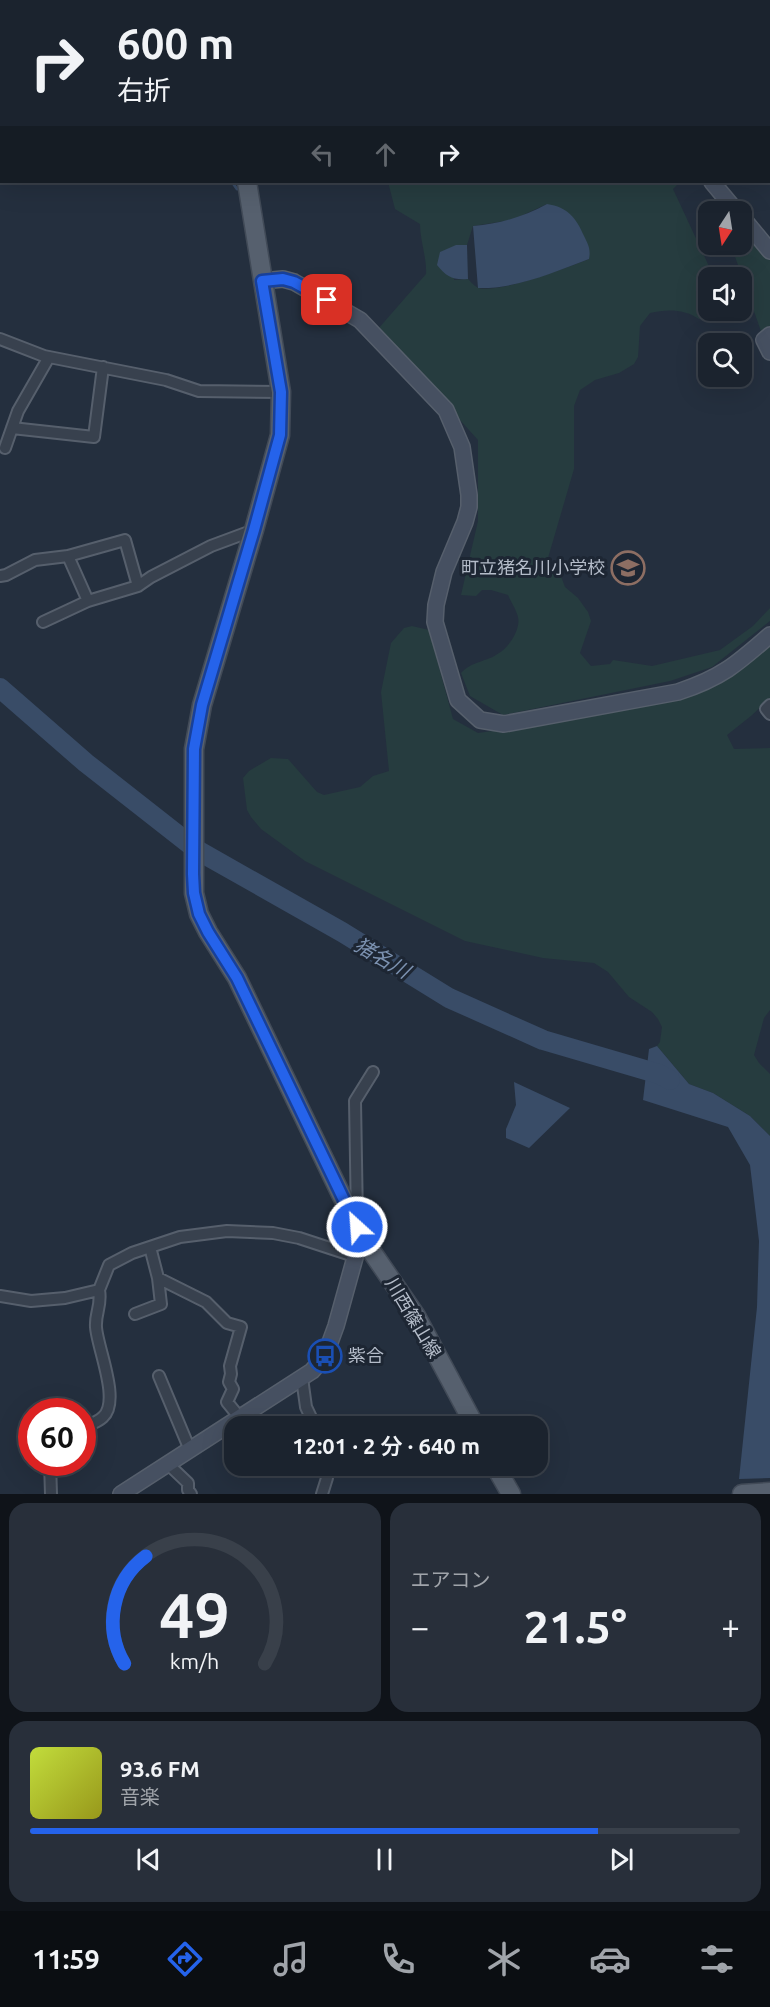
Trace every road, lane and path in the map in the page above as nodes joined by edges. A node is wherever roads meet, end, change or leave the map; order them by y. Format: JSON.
{"nodes":[{"id":1,"x":247,"y":183,"type":"edge"},
{"id":2,"x":713,"y":183,"type":"edge"},
{"id":3,"x":728,"y":201,"type":"edge"},
{"id":4,"x":752,"y":229,"type":"edge"},
{"id":5,"x":770,"y":251,"type":"edge"},
{"id":6,"x":262,"y":281,"type":"junction"},
{"id":7,"x":770,"y":335,"type":"edge"},
{"id":8,"x":0,"y":339,"type":"edge"},
{"id":9,"x":770,"y":352,"type":"edge"},
{"id":10,"x":49,"y":357,"type":"junction"},
{"id":11,"x":103,"y":367,"type":"junction"},
{"id":12,"x":281,"y":392,"type":"junction"},
{"id":13,"x":12,"y":428,"type":"junction"},
{"id":14,"x":5,"y":448,"type":"dead end"},
{"id":15,"x":254,"y":530,"type":"junction"},
{"id":16,"x":68,"y":556,"type":"junction"},
{"id":17,"x":0,"y":576,"type":"edge"},
{"id":18,"x":138,"y":586,"type":"junction"},
{"id":19,"x":88,"y":601,"type":"junction"},
{"id":20,"x":43,"y":622,"type":"dead end"},
{"id":21,"x":770,"y":635,"type":"edge"},
{"id":22,"x":770,"y":705,"type":"edge"},
{"id":23,"x":770,"y":714,"type":"edge"},
{"id":24,"x":373,"y":1072,"type":"dead end"},
{"id":25,"x":359,"y":1232,"type":"junction"},
{"id":26,"x":150,"y":1247,"type":"junction"},
{"id":27,"x":354,"y":1256,"type":"junction"},
{"id":28,"x":158,"y":1278,"type":"junction"},
{"id":29,"x":99,"y":1290,"type":"junction"},
{"id":30,"x":0,"y":1296,"type":"edge"},
{"id":31,"x":135,"y":1314,"type":"dead end"},
{"id":32,"x":159,"y":1376,"type":"dead end"},
{"id":33,"x":302,"y":1378,"type":"junction"},
{"id":34,"x":238,"y":1416,"type":"edge"},
{"id":35,"x":243,"y":1416,"type":"edge"},
{"id":36,"x":310,"y":1416,"type":"edge"},
{"id":37,"x":470,"y":1416,"type":"edge"},
{"id":38,"x":96,"y":1420,"type":"edge"},
{"id":39,"x":224,"y":1428,"type":"edge"},
{"id":40,"x":190,"y":1450,"type":"junction"},
{"id":41,"x":168,"y":1464,"type":"junction"},
{"id":42,"x":50,"y":1476,"type":"edge"},
{"id":43,"x":327,"y":1476,"type":"edge"},
{"id":44,"x":501,"y":1476,"type":"edge"},
{"id":45,"x":770,"y":1492,"type":"edge"},
{"id":46,"x":51,"y":1494,"type":"edge"},
{"id":47,"x":121,"y":1494,"type":"edge"},
{"id":48,"x":191,"y":1494,"type":"edge"},
{"id":49,"x":322,"y":1494,"type":"edge"},
{"id":50,"x":512,"y":1494,"type":"edge"},
{"id":51,"x":742,"y":1494,"type":"edge"}],
"edges":[{"from":1,"to":6,"type":"main road","name":"川西篠山線"},
{"from":2,"to":3,"type":"street"},
{"from":4,"to":5,"type":"street"},
{"from":6,"to":12,"type":"main road","name":"川西篠山線"},
{"from":6,"to":21,"type":"street"},
{"from":7,"to":9,"type":"street"},
{"from":8,"to":10,"type":"street"},
{"from":10,"to":11,"type":"street"},
{"from":10,"to":13,"type":"street"},
{"from":11,"to":12,"type":"street"},
{"from":11,"to":13,"type":"street"},
{"from":12,"to":15,"type":"main road","name":"川西篠山線"},
{"from":13,"to":14,"type":"street"},
{"from":15,"to":18,"type":"street"},
{"from":15,"to":25,"type":"main road","name":"川西篠山線"},
{"from":16,"to":17,"type":"street"},
{"from":16,"to":18,"type":"street"},
{"from":16,"to":19,"type":"street"},
{"from":18,"to":19,"type":"street"},
{"from":19,"to":20,"type":"street"},
{"from":22,"to":23,"type":"street"},
{"from":24,"to":25,"type":"street"},
{"from":25,"to":27,"type":"street"},
{"from":25,"to":37,"type":"main road","name":"川西篠山線"},
{"from":26,"to":27,"type":"street"},
{"from":26,"to":28,"type":"street"},
{"from":26,"to":29,"type":"street"},
{"from":27,"to":33,"type":"street"},
{"from":28,"to":31,"type":"street"},
{"from":28,"to":34,"type":"street"},
{"from":29,"to":30,"type":"street"},
{"from":29,"to":38,"type":"street"},
{"from":32,"to":40,"type":"street"},
{"from":33,"to":35,"type":"street"},
{"from":33,"to":36,"type":"street"},
{"from":39,"to":40,"type":"street"},
{"from":40,"to":41,"type":"street"},
{"from":41,"to":47,"type":"street"},
{"from":41,"to":48,"type":"street"},
{"from":42,"to":46,"type":"street"},
{"from":43,"to":49,"type":"street"},
{"from":44,"to":50,"type":"main road"},
{"from":45,"to":51,"type":"main road"}]}
